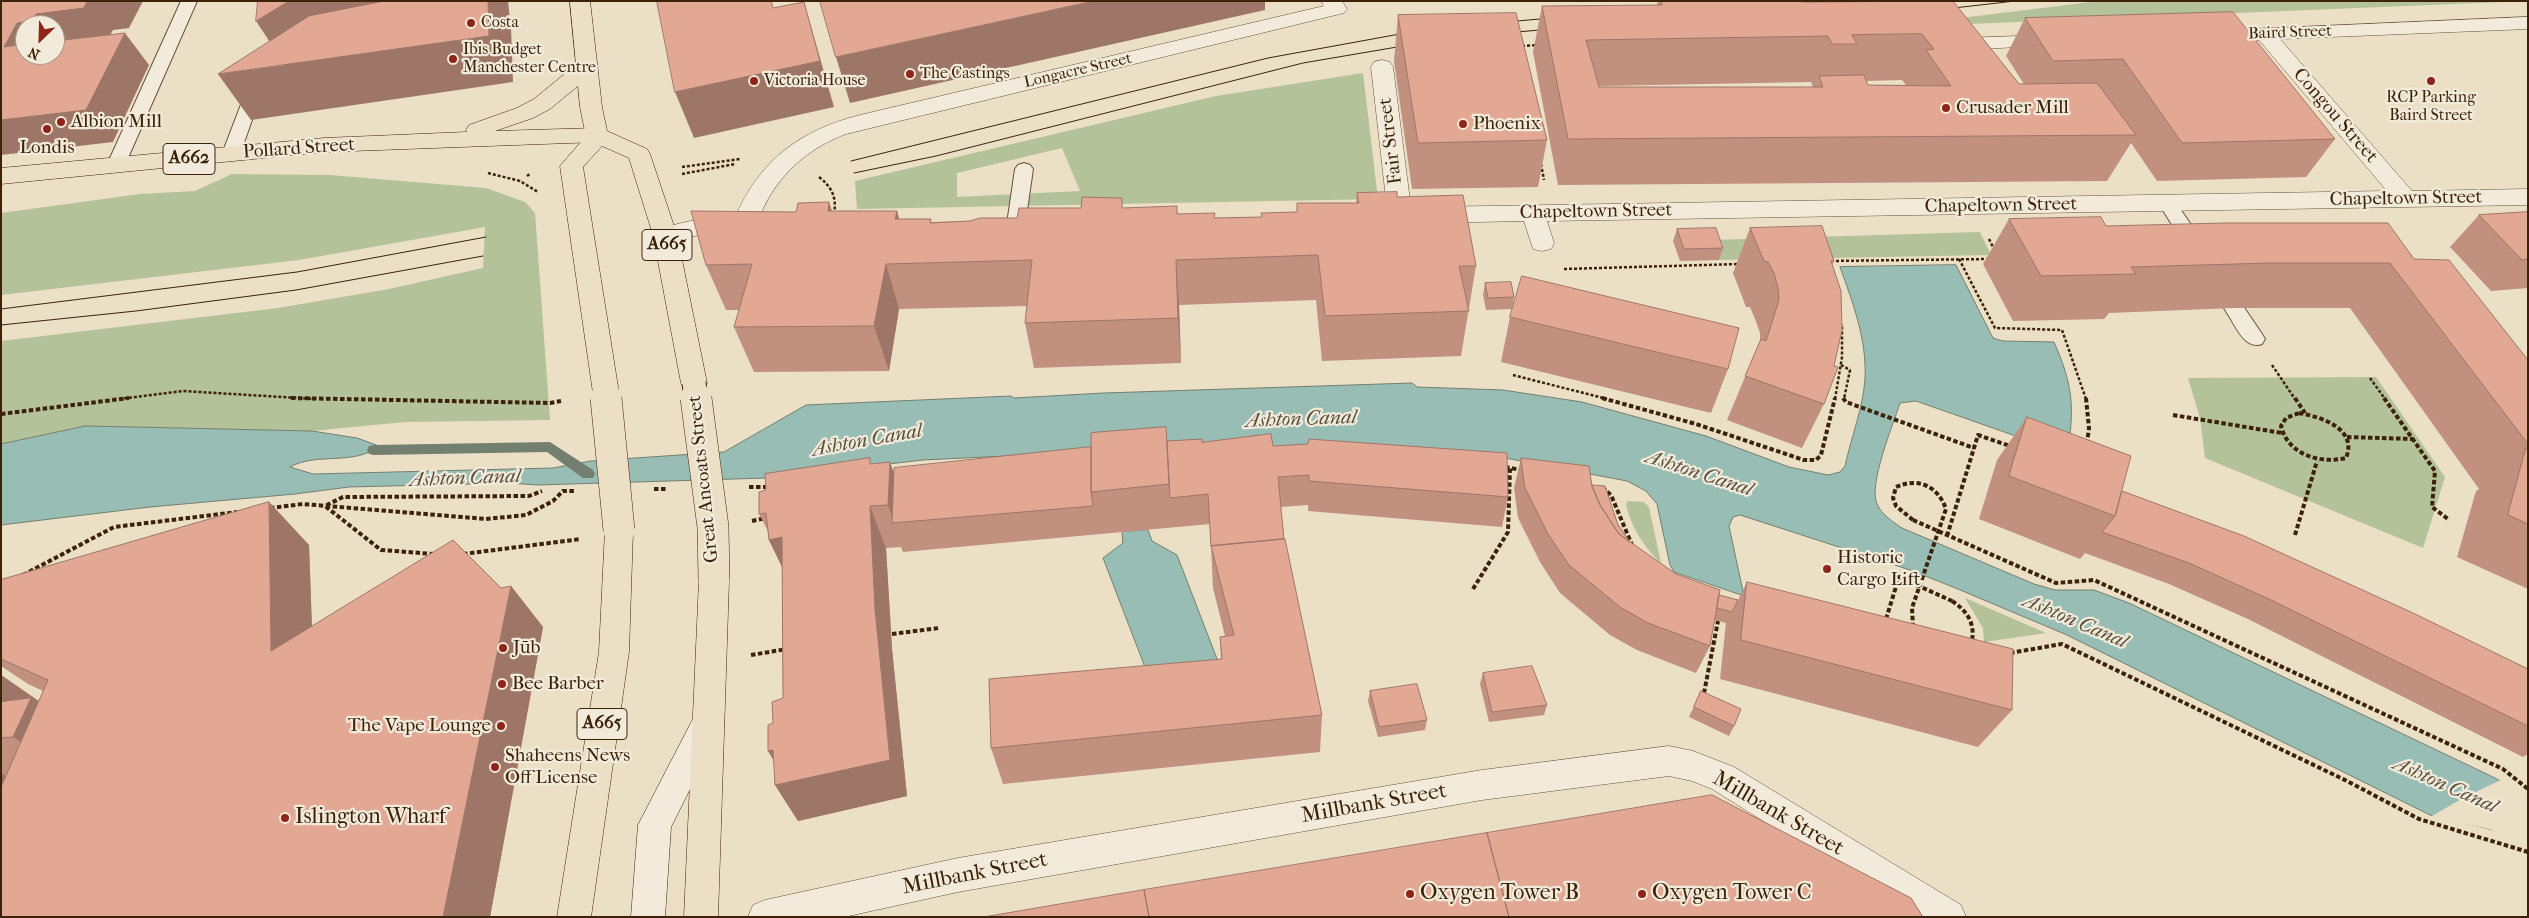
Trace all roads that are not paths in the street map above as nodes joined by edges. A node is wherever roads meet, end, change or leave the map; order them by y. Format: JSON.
{"nodes":[{"id":1,"x":189,"y":1,"type":"edge"},
{"id":2,"x":580,"y":1,"type":"edge"},
{"id":3,"x":1334,"y":5,"type":"edge"},
{"id":4,"x":2528,"y":22,"type":"edge"},
{"id":5,"x":2265,"y":34,"type":"junction"},
{"id":6,"x":2196,"y":36,"type":"edge"},
{"id":7,"x":2069,"y":40,"type":"edge"},
{"id":8,"x":1962,"y":44,"type":"edge"},
{"id":9,"x":587,"y":67,"type":"junction"},
{"id":10,"x":1382,"y":67,"type":"dead end"},
{"id":11,"x":261,"y":74,"type":"edge"},
{"id":12,"x":597,"y":136,"type":"junction"},
{"id":13,"x":445,"y":140,"type":"junction"},
{"id":14,"x":231,"y":154,"type":"junction"},
{"id":15,"x":115,"y":167,"type":"junction"},
{"id":16,"x":1024,"y":168,"type":"dead end"},
{"id":17,"x":1,"y":176,"type":"edge"},
{"id":18,"x":2528,"y":196,"type":"edge"},
{"id":19,"x":2406,"y":199,"type":"junction"},
{"id":20,"x":2168,"y":204,"type":"junction"},
{"id":21,"x":1541,"y":213,"type":"junction"},
{"id":22,"x":1390,"y":216,"type":"joint"},
{"id":23,"x":1016,"y":224,"type":"edge"},
{"id":24,"x":665,"y":235,"type":"junction"},
{"id":25,"x":1542,"y":243,"type":"dead end"},
{"id":26,"x":2204,"y":262,"type":"edge"},
{"id":27,"x":2234,"y":308,"type":"dead end"},
{"id":28,"x":2255,"y":339,"type":"road end"},
{"id":29,"x":710,"y":717,"type":"junction"},
{"id":30,"x":574,"y":917,"type":"edge"},
{"id":31,"x":648,"y":917,"type":"edge"},
{"id":32,"x":701,"y":917,"type":"edge"},
{"id":33,"x":765,"y":917,"type":"edge"},
{"id":34,"x":1949,"y":917,"type":"edge"}],
"edges":[{"from":1,"to":15,"type":"lane"},
{"from":2,"to":9,"type":"main road"},
{"from":3,"to":24,"type":"street","name":"Longacre Street"},
{"from":4,"to":5,"type":"street","name":"Baird Street"},
{"from":5,"to":6,"type":"street","name":"Baird Street"},
{"from":5,"to":19,"type":"street","name":"Congou Street"},
{"from":7,"to":8,"type":"street"},
{"from":9,"to":12,"type":"main road"},
{"from":9,"to":13,"type":"main road"},
{"from":10,"to":22,"type":"street","name":"Fair Street"},
{"from":11,"to":14,"type":"lane"},
{"from":12,"to":13,"type":"main road","name":"Pollard Street","number":"A662"},
{"from":12,"to":24,"type":"main road","name":"Great Ancoats Street","number":"A665"},
{"from":12,"to":30,"type":"main road","number":"A665","bridge":true},
{"from":13,"to":14,"type":"main road","name":"Pollard Street","number":"A662"},
{"from":14,"to":15,"type":"main road","name":"Pollard Street","number":"A662"},
{"from":15,"to":17,"type":"main road","name":"Pollard Street","number":"A662"},
{"from":16,"to":23,"type":"lane"},
{"from":18,"to":19,"type":"street","name":"Chapeltown Street"},
{"from":19,"to":20,"type":"street","name":"Chapeltown Street"},
{"from":20,"to":21,"type":"street","name":"Chapeltown Street"},
{"from":20,"to":26,"type":"lane"},
{"from":21,"to":22,"type":"street","name":"Chapeltown Street"},
{"from":21,"to":25,"type":"street"},
{"from":24,"to":29,"type":"main road","name":"Great Ancoats Street","number":"A665","bridge":true},
{"from":27,"to":28,"type":"lane"},
{"from":29,"to":31,"type":"street"},
{"from":29,"to":32,"type":"main road","name":"Great Ancoats Street","number":"A665"},
{"from":33,"to":34,"type":"street","name":"Millbank Street"}]}
